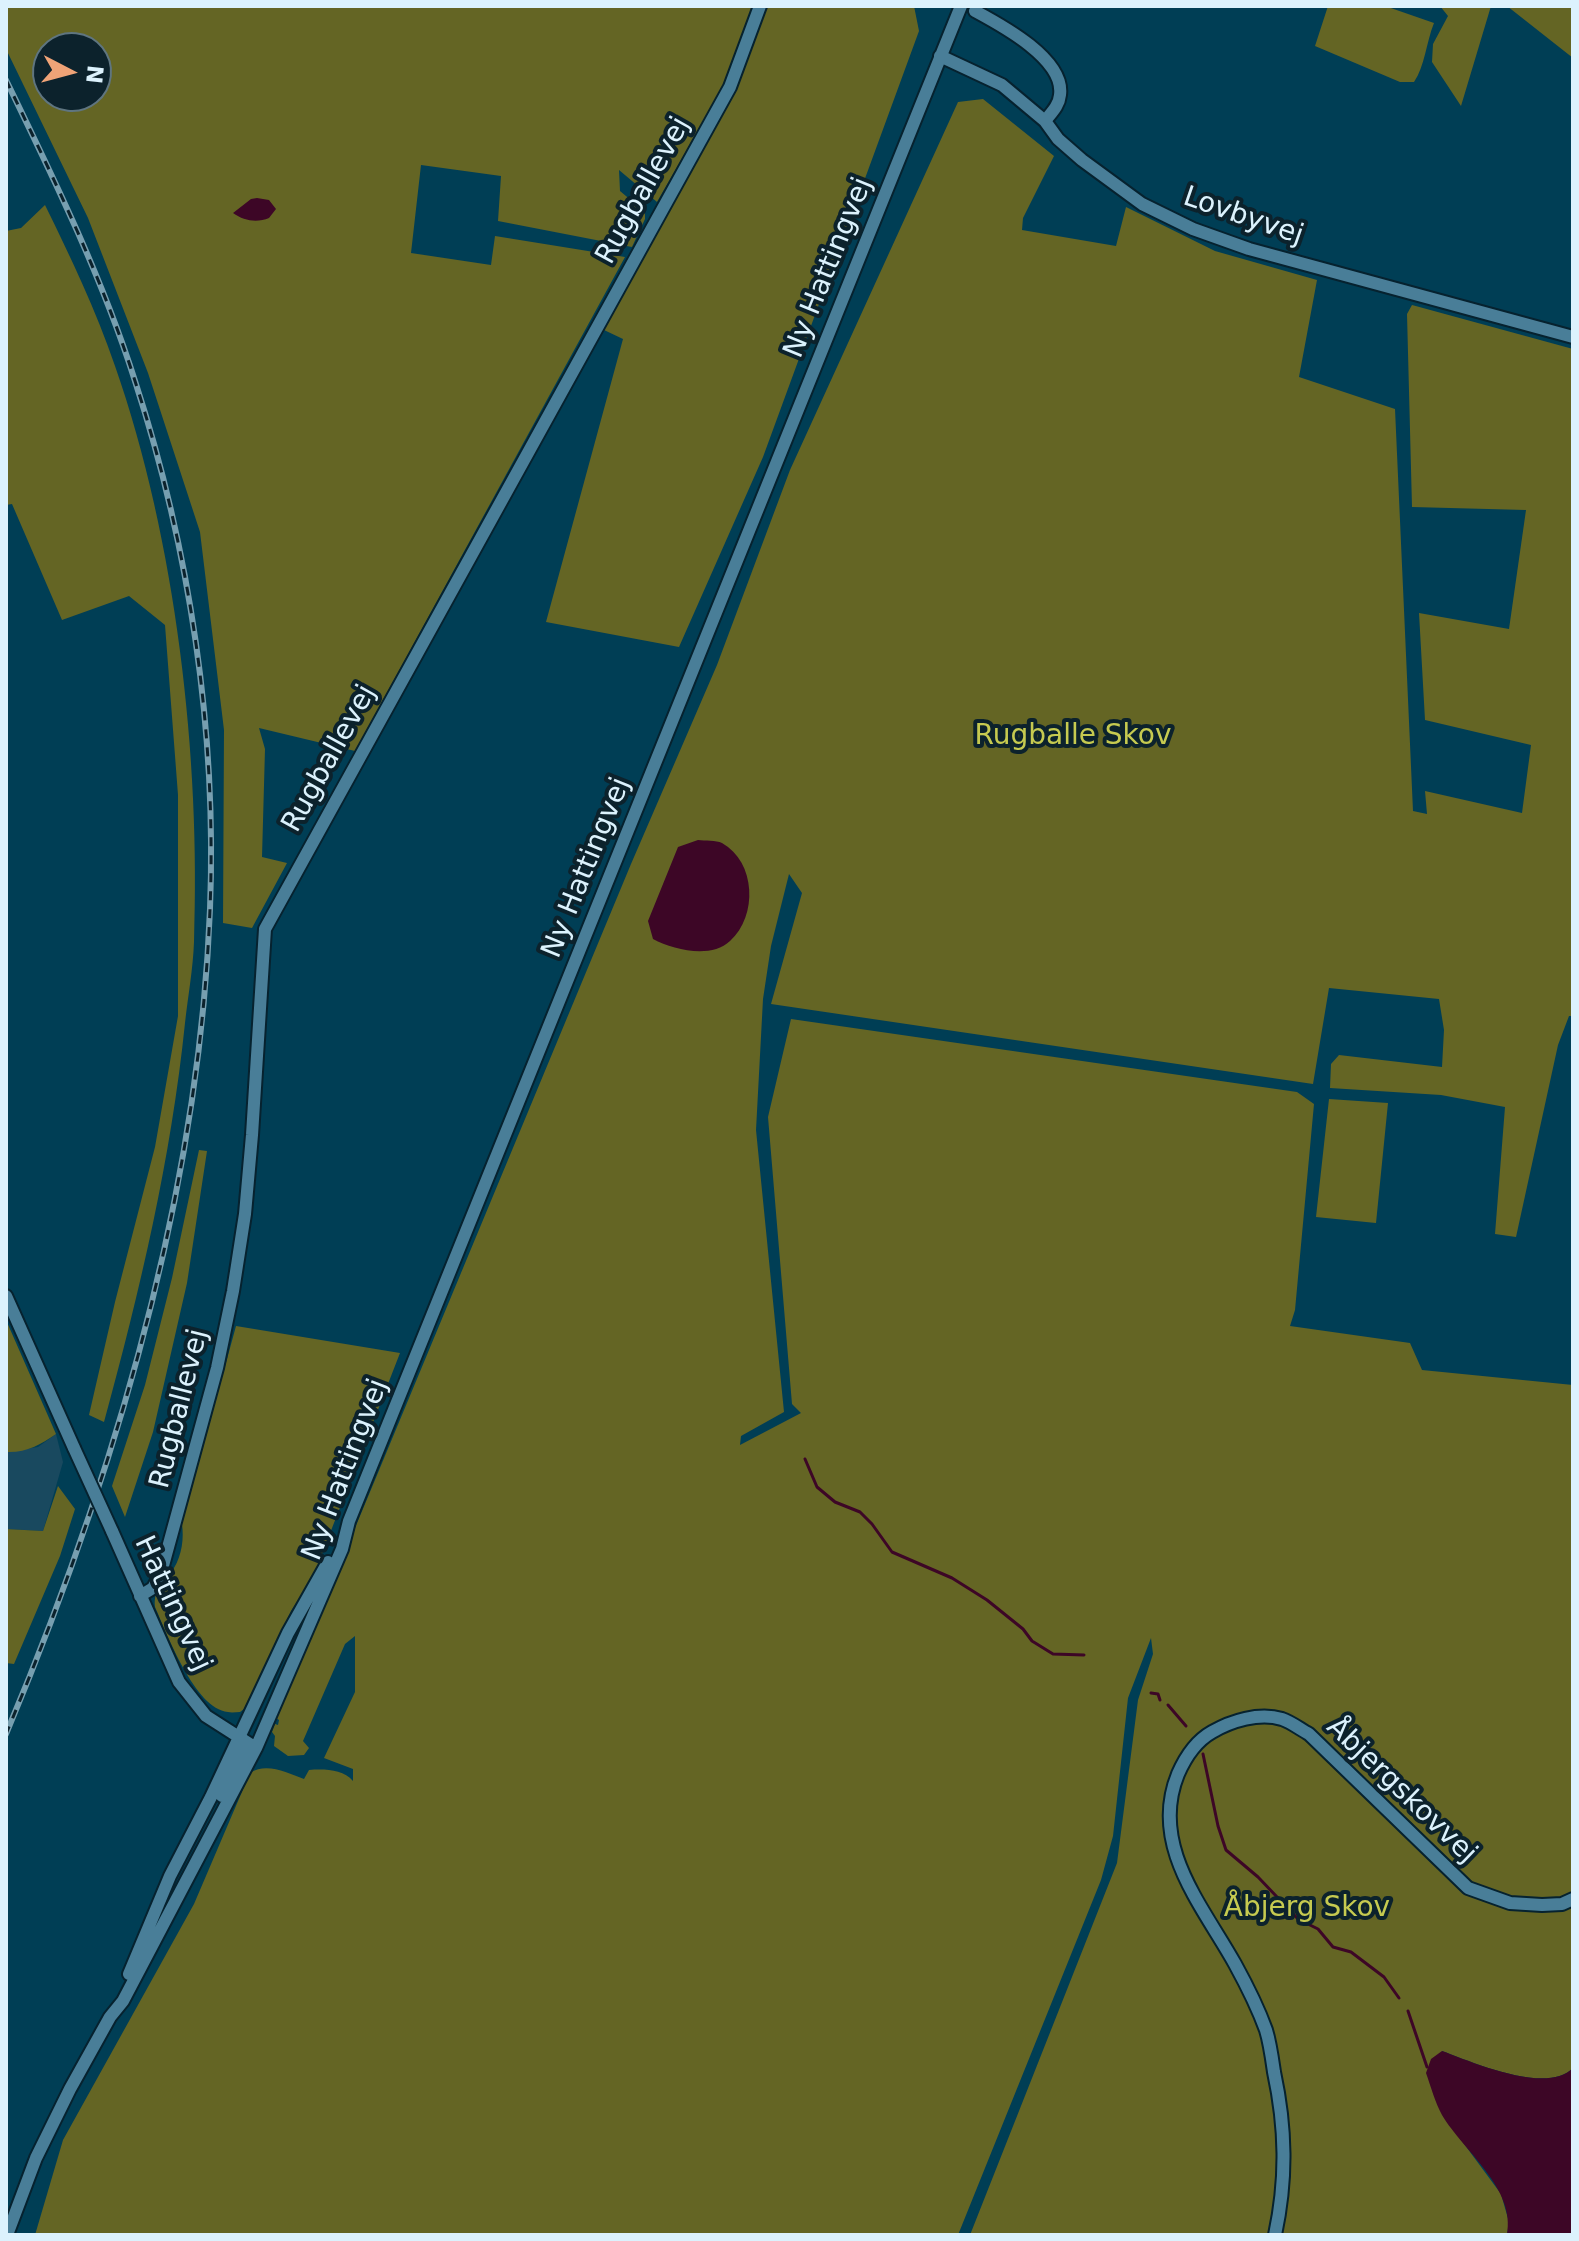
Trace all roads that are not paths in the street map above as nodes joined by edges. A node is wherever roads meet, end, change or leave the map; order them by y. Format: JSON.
{"nodes":[{"id":1,"x":760,"y":6,"type":"edge"},
{"id":2,"x":961,"y":6,"type":"edge"},
{"id":3,"x":975,"y":11,"type":"dead end"},
{"id":4,"x":940,"y":56,"type":"junction"},
{"id":5,"x":1045,"y":121,"type":"junction"},
{"id":6,"x":1573,"y":337,"type":"edge"},
{"id":7,"x":6,"y":1296,"type":"edge"},
{"id":8,"x":349,"y":1521,"type":"junction"},
{"id":9,"x":140,"y":1596,"type":"junction"},
{"id":10,"x":239,"y":1739,"type":"junction"},
{"id":11,"x":256,"y":1748,"type":"junction"},
{"id":12,"x":187,"y":1881,"type":"junction"},
{"id":13,"x":1573,"y":1899,"type":"edge"},
{"id":14,"x":110,"y":2017,"type":"junction"},
{"id":15,"x":7,"y":2235,"type":"edge"},
{"id":16,"x":1275,"y":2235,"type":"edge"}],
"edges":[{"from":1,"to":9,"type":"street","name":"Rugballevej"},
{"from":2,"to":4,"type":"street","name":"Ny Hattingvej"},
{"from":3,"to":5,"type":"street"},
{"from":4,"to":5,"type":"street","name":"Lovbyvej"},
{"from":4,"to":8,"type":"street","name":"Ny Hattingvej"},
{"from":5,"to":6,"type":"street","name":"Lovbyvej"},
{"from":7,"to":9,"type":"street","name":"Hattingvej","bridge":true},
{"from":8,"to":10,"type":"street"},
{"from":8,"to":11,"type":"street","name":"Ny Hattingvej"},
{"from":9,"to":10,"type":"street","name":"Hattingvej"},
{"from":10,"to":11,"type":"street","name":"Hattingvej"},
{"from":10,"to":12,"type":"street"},
{"from":10,"to":14,"type":"street"},
{"from":11,"to":12,"type":"street"},
{"from":12,"to":14,"type":"street"},
{"from":13,"to":16,"type":"street","name":"Åbjergskovvej"},
{"from":14,"to":15,"type":"street"}]}
